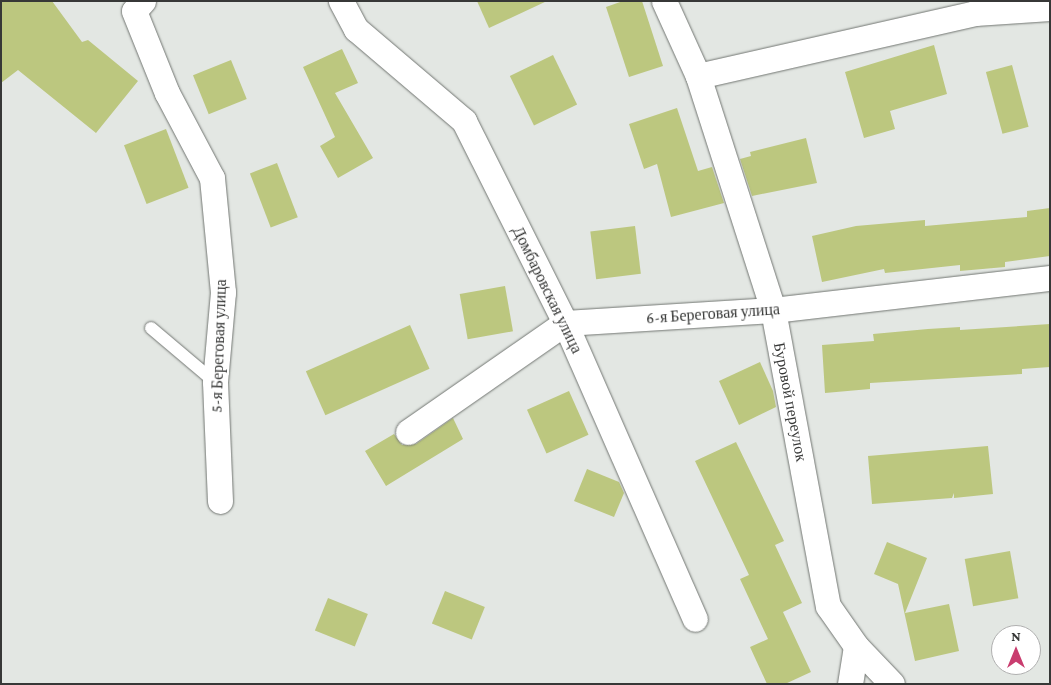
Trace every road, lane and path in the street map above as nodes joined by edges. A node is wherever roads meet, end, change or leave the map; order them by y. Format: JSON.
{"nodes":[{"id":1,"x":142,"y":1,"type":"edge"},
{"id":2,"x":341,"y":1,"type":"edge"},
{"id":3,"x":664,"y":1,"type":"edge"},
{"id":4,"x":977,"y":7,"type":"edge"},
{"id":5,"x":1050,"y":8,"type":"edge"},
{"id":6,"x":698,"y":76,"type":"junction"},
{"id":7,"x":1050,"y":278,"type":"edge"},
{"id":8,"x":773,"y":310,"type":"junction"},
{"id":9,"x":565,"y":323,"type":"junction"},
{"id":10,"x":151,"y":328,"type":"dead end"},
{"id":11,"x":215,"y":382,"type":"junction"},
{"id":12,"x":408,"y":432,"type":"dead end"},
{"id":13,"x":220,"y":501,"type":"dead end"},
{"id":14,"x":695,"y":619,"type":"dead end"},
{"id":15,"x":856,"y":646,"type":"junction"},
{"id":16,"x":850,"y":684,"type":"edge"},
{"id":17,"x":892,"y":684,"type":"edge"}],
"edges":[{"from":1,"to":11,"type":"street","name":"5-я Береговая улица"},
{"from":2,"to":9,"type":"street","name":"Домбаровская улица"},
{"from":3,"to":6,"type":"street","name":"Буровой переулок"},
{"from":4,"to":5,"type":"street"},
{"from":4,"to":6,"type":"street"},
{"from":6,"to":8,"type":"street","name":"Буровой переулок"},
{"from":7,"to":8,"type":"street","name":"6-я Береговая улица"},
{"from":8,"to":9,"type":"street","name":"6-я Береговая улица"},
{"from":8,"to":15,"type":"street","name":"Буровой переулок"},
{"from":9,"to":12,"type":"street"},
{"from":9,"to":14,"type":"street","name":"Домбаровская улица"},
{"from":10,"to":11,"type":"lane"},
{"from":11,"to":13,"type":"street","name":"5-я Береговая улица"},
{"from":15,"to":16,"type":"street"},
{"from":15,"to":17,"type":"street","name":"Буровой переулок"}]}
